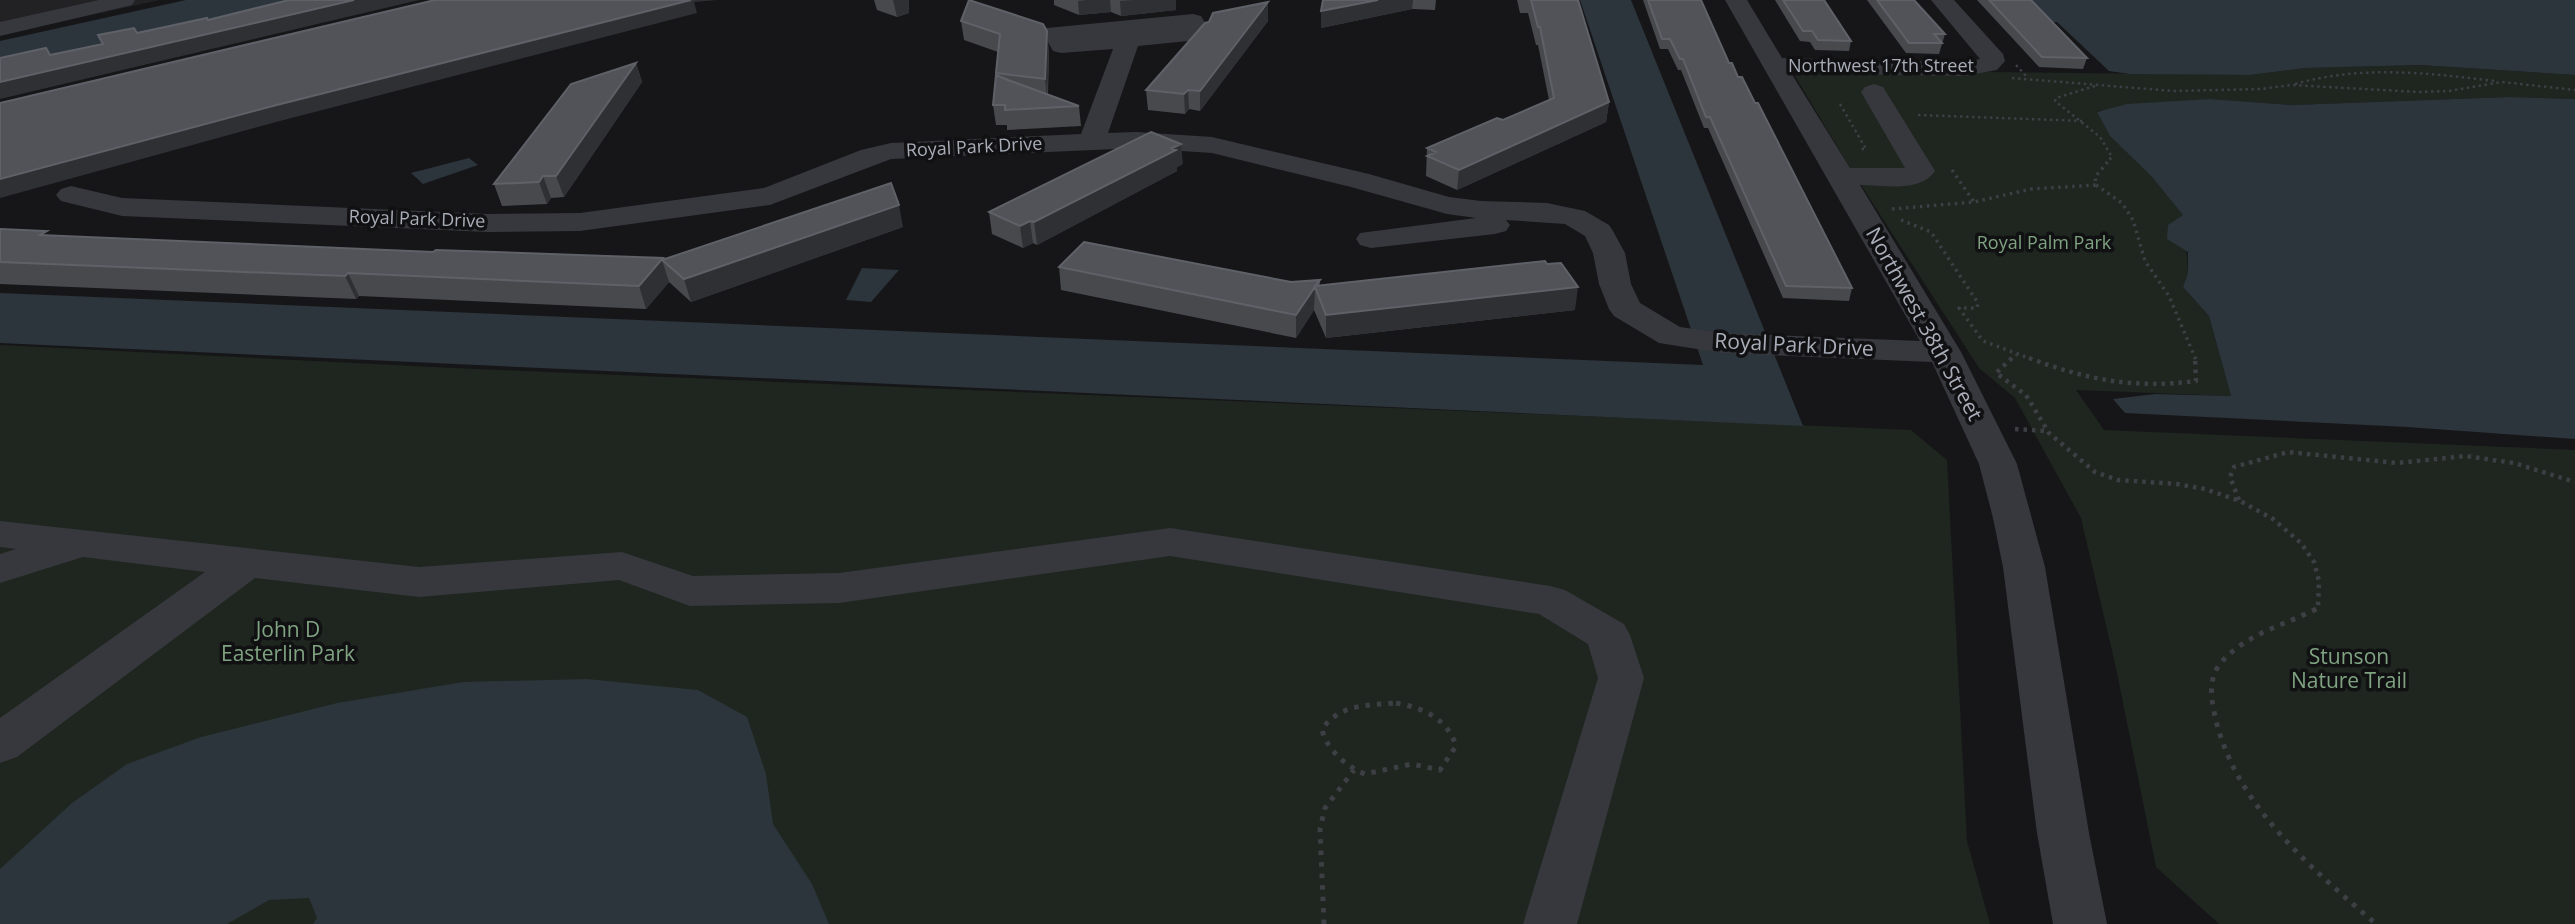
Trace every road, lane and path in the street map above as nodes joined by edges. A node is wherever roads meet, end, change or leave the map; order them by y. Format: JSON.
{"nodes":[{"id":1,"x":124,"y":0,"type":"edge"},
{"id":2,"x":1736,"y":0,"type":"edge"},
{"id":3,"x":1942,"y":0,"type":"edge"},
{"id":4,"x":0,"y":29,"type":"edge"},
{"id":5,"x":1128,"y":41,"type":"junction"},
{"id":6,"x":1775,"y":65,"type":"junction"},
{"id":7,"x":1994,"y":72,"type":"junction"},
{"id":8,"x":2502,"y":82,"type":"junction"},
{"id":9,"x":2100,"y":85,"type":"junction"},
{"id":10,"x":2291,"y":85,"type":"junction"},
{"id":11,"x":2575,"y":90,"type":"edge"},
{"id":12,"x":1874,"y":92,"type":"dead end"},
{"id":13,"x":1917,"y":115,"type":"dead end"},
{"id":14,"x":2083,"y":121,"type":"junction"},
{"id":15,"x":1092,"y":141,"type":"junction"},
{"id":16,"x":1840,"y":177,"type":"junction"},
{"id":17,"x":2096,"y":185,"type":"junction"},
{"id":18,"x":71,"y":195,"type":"dead end"},
{"id":19,"x":1891,"y":209,"type":"dead end"},
{"id":20,"x":1547,"y":212,"type":"junction"},
{"id":21,"x":1371,"y":239,"type":"dead end"},
{"id":22,"x":1978,"y":303,"type":"dead end"},
{"id":23,"x":1691,"y":333,"type":"junction"},
{"id":24,"x":1939,"y":344,"type":"junction"},
{"id":25,"x":2016,"y":355,"type":"junction"},
{"id":26,"x":2012,"y":428,"type":"dead end"},
{"id":27,"x":2046,"y":431,"type":"junction"},
{"id":28,"x":2575,"y":482,"type":"edge"},
{"id":29,"x":2239,"y":501,"type":"junction"},
{"id":30,"x":0,"y":534,"type":"edge"},
{"id":31,"x":81,"y":544,"type":"junction"},
{"id":32,"x":247,"y":563,"type":"junction"},
{"id":33,"x":0,"y":569,"type":"edge"},
{"id":34,"x":0,"y":744,"type":"edge"},
{"id":35,"x":1354,"y":770,"type":"junction"},
{"id":36,"x":1324,"y":924,"type":"edge"},
{"id":37,"x":1550,"y":924,"type":"edge"},
{"id":38,"x":2080,"y":924,"type":"edge"},
{"id":39,"x":2376,"y":924,"type":"edge"}],
"edges":[{"from":1,"to":4,"type":"street"},
{"from":2,"to":6,"type":"street","name":"Northwest 38th Street"},
{"from":3,"to":7,"type":"street"},
{"from":5,"to":5,"type":"street"},
{"from":5,"to":15,"type":"street"},
{"from":6,"to":7,"type":"street","name":"Northwest 17th Street"},
{"from":6,"to":16,"type":"street","name":"Northwest 38th Street"},
{"from":7,"to":9,"type":"path"},
{"from":8,"to":10,"type":"path"},
{"from":8,"to":10,"type":"path"},
{"from":8,"to":11,"type":"path"},
{"from":9,"to":10,"type":"path"},
{"from":9,"to":14,"type":"path"},
{"from":12,"to":16,"type":"street"},
{"from":13,"to":14,"type":"path"},
{"from":14,"to":17,"type":"path"},
{"from":15,"to":18,"type":"street","name":"Royal Park Drive"},
{"from":15,"to":20,"type":"street","name":"Royal Park Drive"},
{"from":16,"to":24,"type":"street","name":"Northwest 38th Street"},
{"from":17,"to":19,"type":"path"},
{"from":17,"to":25,"type":"path"},
{"from":20,"to":21,"type":"street"},
{"from":20,"to":23,"type":"street","name":"Royal Park Drive"},
{"from":22,"to":25,"type":"path"},
{"from":23,"to":24,"type":"street","name":"Royal Park Drive"},
{"from":23,"to":24,"type":"street","name":"Royal Park Drive"},
{"from":24,"to":38,"type":"street","name":"Northwest 38th Street"},
{"from":25,"to":27,"type":"path"},
{"from":26,"to":27,"type":"path"},
{"from":27,"to":29,"type":"path"},
{"from":28,"to":29,"type":"path"},
{"from":29,"to":39,"type":"path"},
{"from":30,"to":31,"type":"street"},
{"from":31,"to":32,"type":"street"},
{"from":31,"to":33,"type":"street"},
{"from":32,"to":34,"type":"street"},
{"from":32,"to":37,"type":"street"},
{"from":35,"to":35,"type":"path"},
{"from":35,"to":36,"type":"path"}]}
